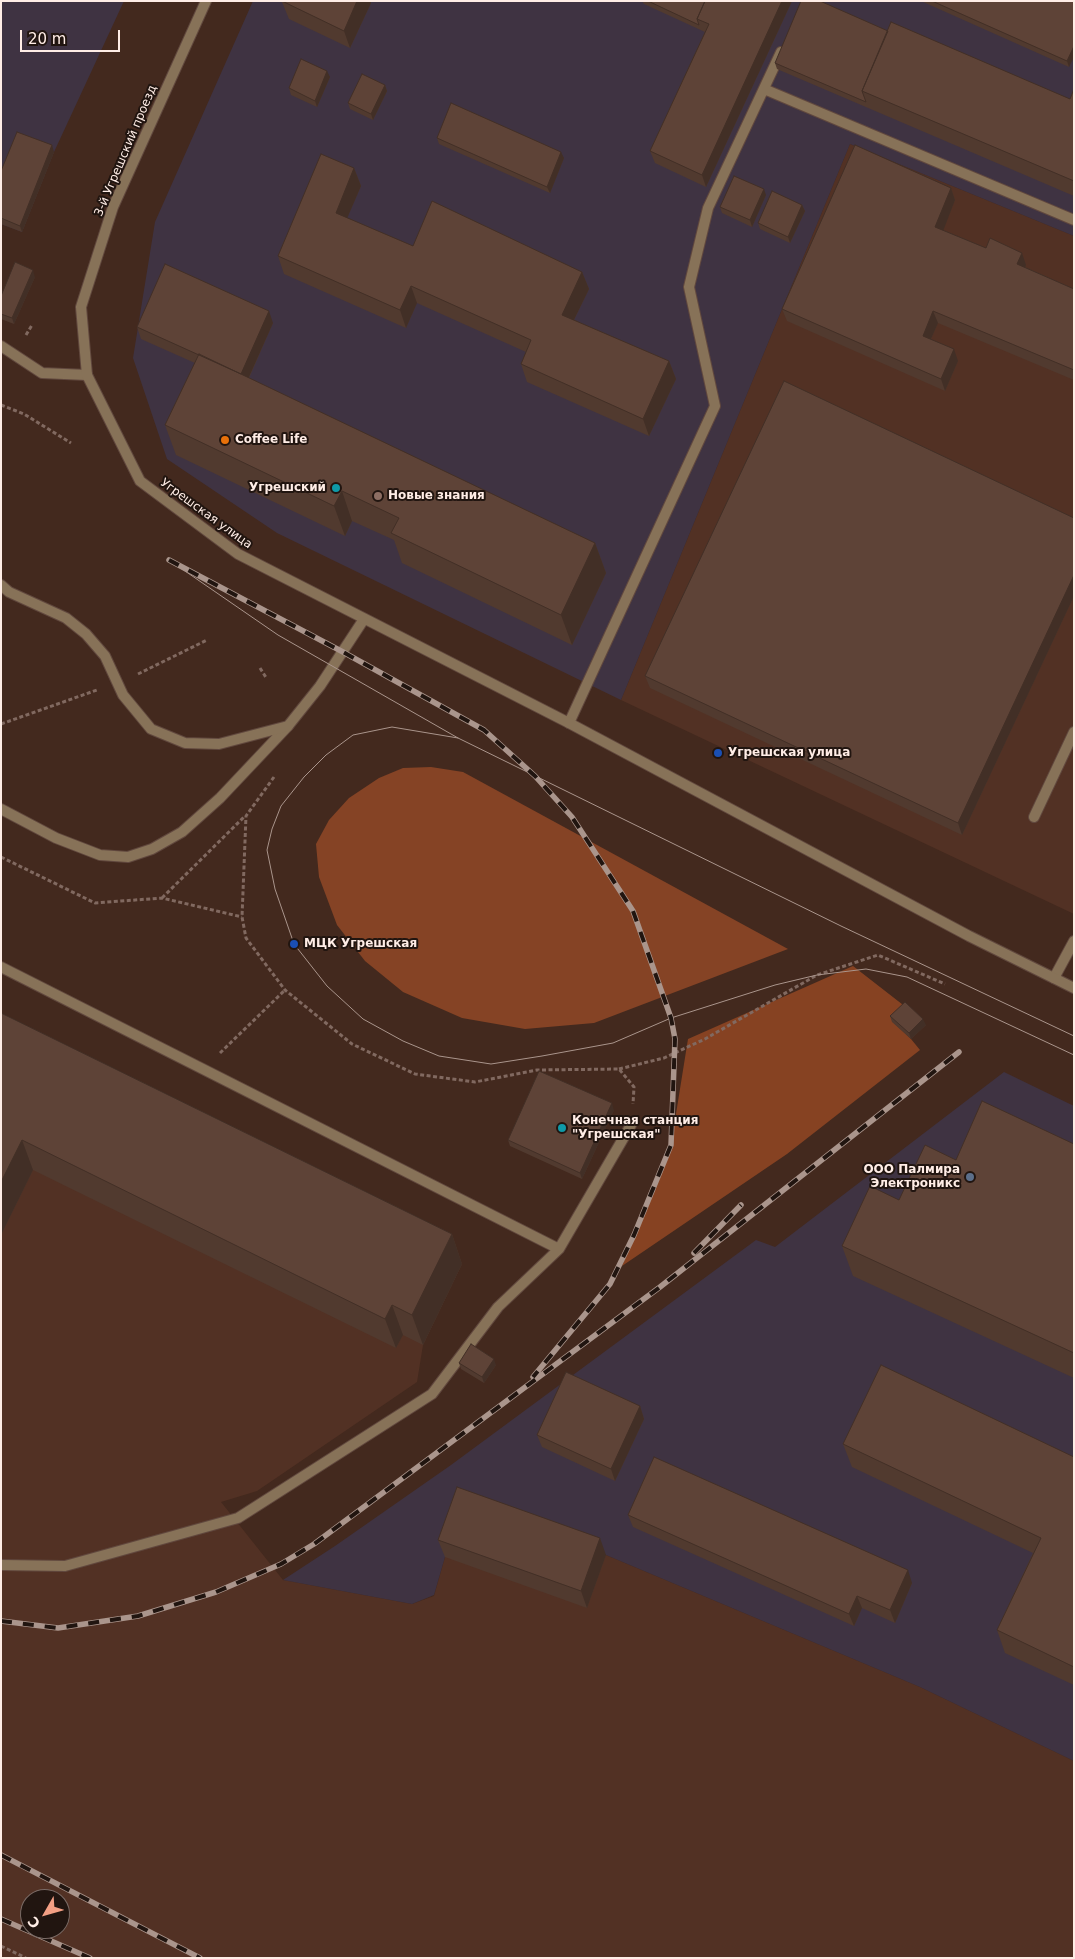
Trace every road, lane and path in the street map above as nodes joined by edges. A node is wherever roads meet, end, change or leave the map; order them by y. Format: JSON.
{"nodes":[{"id":1,"x":206,"y":1,"type":"edge"},
{"id":2,"x":784,"y":45,"type":"edge"},
{"id":3,"x":764,"y":89,"type":"junction"},
{"id":4,"x":1074,"y":220,"type":"edge"},
{"id":5,"x":1,"y":346,"type":"edge"},
{"id":6,"x":87,"y":376,"type":"junction"},
{"id":7,"x":1,"y":405,"type":"edge"},
{"id":8,"x":72,"y":443,"type":"dead end"},
{"id":9,"x":4,"y":591,"type":"edge"},
{"id":10,"x":364,"y":620,"type":"junction"},
{"id":11,"x":260,"y":668,"type":"dead end"},
{"id":12,"x":267,"y":679,"type":"dead end"},
{"id":13,"x":569,"y":723,"type":"junction"},
{"id":14,"x":288,"y":726,"type":"junction"},
{"id":15,"x":1074,"y":732,"type":"edge"},
{"id":16,"x":278,"y":771,"type":"dead end"},
{"id":17,"x":1,"y":809,"type":"edge"},
{"id":18,"x":246,"y":816,"type":"junction"},
{"id":19,"x":1034,"y":817,"type":"dead end"},
{"id":20,"x":1,"y":857,"type":"edge"},
{"id":21,"x":162,"y":898,"type":"junction"},
{"id":22,"x":242,"y":917,"type":"junction"},
{"id":23,"x":1074,"y":941,"type":"edge"},
{"id":24,"x":1,"y":967,"type":"edge"},
{"id":25,"x":1054,"y":978,"type":"junction"},
{"id":26,"x":945,"y":984,"type":"dead end"},
{"id":27,"x":1074,"y":988,"type":"edge"},
{"id":28,"x":285,"y":990,"type":"junction"},
{"id":29,"x":203,"y":1069,"type":"junction"},
{"id":30,"x":619,"y":1069,"type":"junction"},
{"id":31,"x":631,"y":1125,"type":"joint"},
{"id":32,"x":559,"y":1249,"type":"junction"},
{"id":33,"x":1,"y":1565,"type":"edge"},
{"id":34,"x":1,"y":1946,"type":"edge"},
{"id":35,"x":26,"y":1958,"type":"edge"}],
"edges":[{"from":1,"to":6,"type":"street","name":"3-й Угрешский проезд"},
{"from":2,"to":3,"type":"street"},
{"from":3,"to":4,"type":"street"},
{"from":3,"to":13,"type":"street"},
{"from":5,"to":6,"type":"street"},
{"from":6,"to":10,"type":"street","name":"Угрешская улица"},
{"from":7,"to":8,"type":"path"},
{"from":9,"to":14,"type":"street"},
{"from":10,"to":13,"type":"street","name":"Угрешская улица"},
{"from":10,"to":14,"type":"street"},
{"from":11,"to":12,"type":"path"},
{"from":13,"to":25,"type":"street","name":"Угрешская улица"},
{"from":14,"to":17,"type":"street"},
{"from":15,"to":19,"type":"street"},
{"from":16,"to":18,"type":"path"},
{"from":18,"to":21,"type":"path"},
{"from":18,"to":22,"type":"path"},
{"from":20,"to":21,"type":"path"},
{"from":21,"to":22,"type":"path"},
{"from":22,"to":28,"type":"path"},
{"from":23,"to":25,"type":"street"},
{"from":24,"to":29,"type":"street"},
{"from":25,"to":27,"type":"street","name":"Угрешская улица"},
{"from":26,"to":30,"type":"path"},
{"from":28,"to":29,"type":"path"},
{"from":28,"to":30,"type":"path"},
{"from":29,"to":32,"type":"street"},
{"from":30,"to":31,"type":"path"},
{"from":31,"to":32,"type":"street"},
{"from":32,"to":33,"type":"street"},
{"from":34,"to":35,"type":"path"}]}
